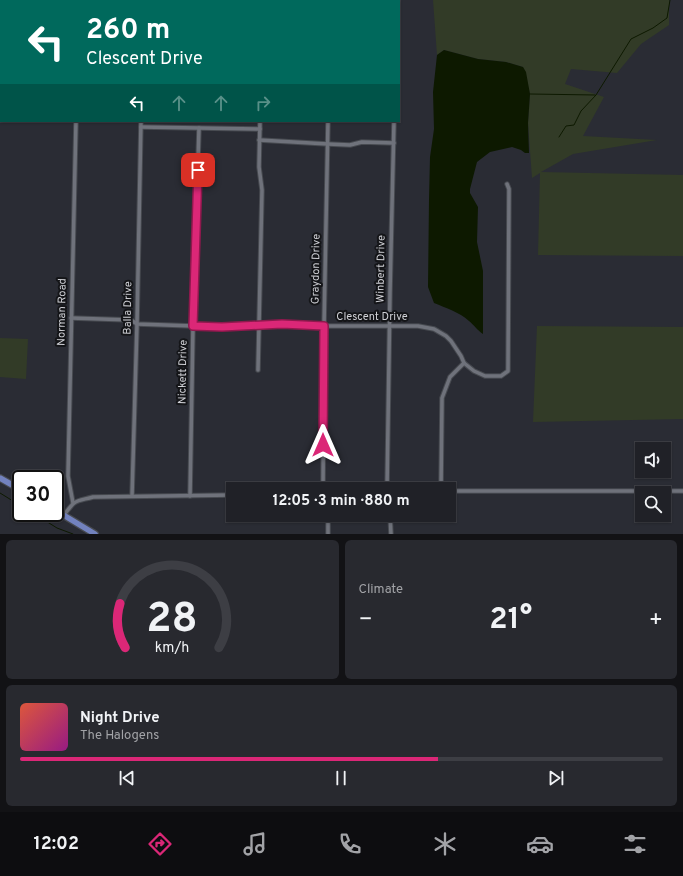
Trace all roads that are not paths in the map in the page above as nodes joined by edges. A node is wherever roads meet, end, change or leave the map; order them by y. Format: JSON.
{"nodes":[{"id":1,"x":76,"y":122,"type":"edge"},
{"id":2,"x":141,"y":122,"type":"edge"},
{"id":3,"x":260,"y":122,"type":"edge"},
{"id":4,"x":328,"y":122,"type":"edge"},
{"id":5,"x":394,"y":122,"type":"edge"},
{"id":6,"x":141,"y":126,"type":"junction"},
{"id":7,"x":199,"y":128,"type":"junction"},
{"id":8,"x":260,"y":130,"type":"junction"},
{"id":9,"x":259,"y":140,"type":"junction"},
{"id":10,"x":394,"y":143,"type":"junction"},
{"id":11,"x":328,"y":144,"type":"junction"},
{"id":12,"x":507,"y":184,"type":"dead end"},
{"id":13,"x":71,"y":318,"type":"junction"},
{"id":14,"x":137,"y":324,"type":"junction"},
{"id":15,"x":259,"y":325,"type":"junction"},
{"id":16,"x":193,"y":326,"type":"junction"},
{"id":17,"x":324,"y":326,"type":"junction"},
{"id":18,"x":390,"y":327,"type":"junction"},
{"id":19,"x":464,"y":363,"type":"junction"},
{"id":20,"x":258,"y":370,"type":"dead end"},
{"id":21,"x":0,"y":478,"type":"edge"},
{"id":22,"x":323,"y":482,"type":"edge"},
{"id":23,"x":387,"y":482,"type":"edge"},
{"id":24,"x":441,"y":482,"type":"edge"},
{"id":25,"x":12,"y":485,"type":"edge"},
{"id":26,"x":456,"y":491,"type":"edge"},
{"id":27,"x":683,"y":491,"type":"edge"},
{"id":28,"x":226,"y":495,"type":"edge"},
{"id":29,"x":132,"y":496,"type":"junction"},
{"id":30,"x":190,"y":496,"type":"junction"},
{"id":31,"x":73,"y":502,"type":"junction"},
{"id":32,"x":64,"y":515,"type":"joint"},
{"id":33,"x":328,"y":522,"type":"edge"},
{"id":34,"x":390,"y":522,"type":"edge"},
{"id":35,"x":95,"y":534,"type":"edge"},
{"id":36,"x":328,"y":534,"type":"edge"},
{"id":37,"x":391,"y":534,"type":"edge"}],
"edges":[{"from":1,"to":13,"type":"street","name":"Norman Road"},
{"from":2,"to":6,"type":"street","name":"Balla Drive"},
{"from":3,"to":8,"type":"street"},
{"from":4,"to":11,"type":"street","name":"Graydon Drive"},
{"from":5,"to":10,"type":"street","name":"Winbert Drive"},
{"from":6,"to":7,"type":"street"},
{"from":6,"to":14,"type":"street","name":"Balla Drive"},
{"from":7,"to":8,"type":"street"},
{"from":7,"to":16,"type":"street","name":"Nickett Drive"},
{"from":8,"to":9,"type":"street"},
{"from":9,"to":11,"type":"street"},
{"from":9,"to":15,"type":"street"},
{"from":10,"to":11,"type":"street"},
{"from":10,"to":18,"type":"street","name":"Winbert Drive"},
{"from":11,"to":17,"type":"street","name":"Graydon Drive"},
{"from":12,"to":19,"type":"street","name":"Clescent Drive"},
{"from":13,"to":14,"type":"street","name":"Clescent Drive"},
{"from":13,"to":31,"type":"street","name":"Norman Road"},
{"from":14,"to":16,"type":"street","name":"Clescent Drive"},
{"from":14,"to":29,"type":"street","name":"Balla Drive"},
{"from":15,"to":16,"type":"street","name":"Clescent Drive"},
{"from":15,"to":17,"type":"street","name":"Clescent Drive"},
{"from":15,"to":20,"type":"street"},
{"from":16,"to":30,"type":"street","name":"Nickett Drive"},
{"from":17,"to":18,"type":"street","name":"Clescent Drive"},
{"from":17,"to":22,"type":"street","name":"Graydon Drive"},
{"from":18,"to":19,"type":"street","name":"Clescent Drive"},
{"from":18,"to":23,"type":"street","name":"Winbert Drive"},
{"from":19,"to":24,"type":"street"},
{"from":21,"to":25,"type":"main road"},
{"from":26,"to":27,"type":"street"},
{"from":28,"to":30,"type":"street"},
{"from":29,"to":30,"type":"street"},
{"from":29,"to":31,"type":"street"},
{"from":31,"to":32,"type":"street"},
{"from":32,"to":35,"type":"main road"},
{"from":33,"to":36,"type":"street"},
{"from":34,"to":37,"type":"street"}]}
